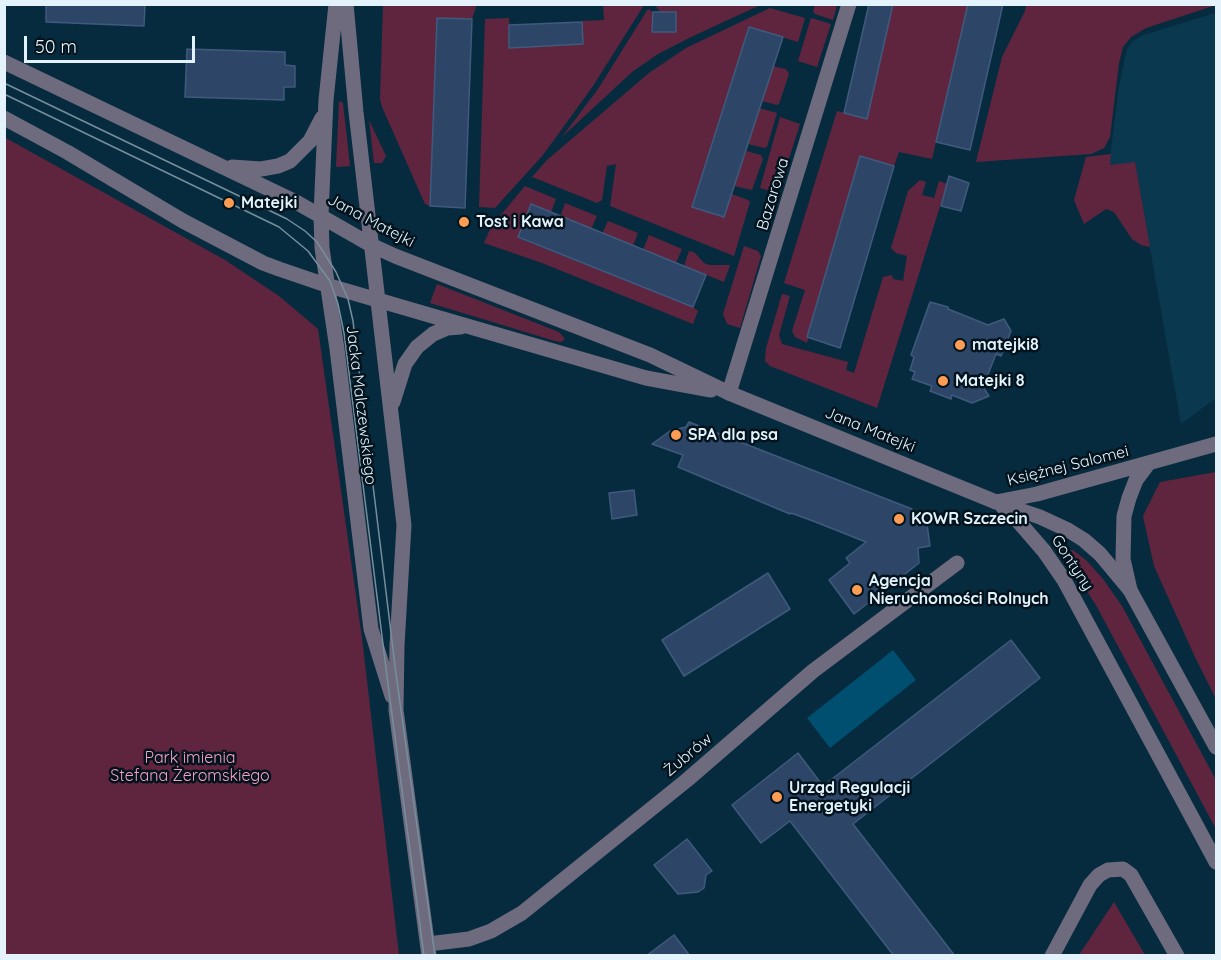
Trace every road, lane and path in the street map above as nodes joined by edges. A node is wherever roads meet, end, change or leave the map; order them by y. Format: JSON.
{"nodes":[{"id":1,"x":336,"y":4,"type":"edge"},
{"id":2,"x":346,"y":4,"type":"edge"},
{"id":3,"x":849,"y":4,"type":"edge"},
{"id":4,"x":4,"y":62,"type":"edge"},
{"id":5,"x":326,"y":100,"type":"junction"},
{"id":6,"x":4,"y":118,"type":"edge"},
{"id":7,"x":214,"y":162,"type":"junction"},
{"id":8,"x":321,"y":215,"type":"junction"},
{"id":9,"x":371,"y":245,"type":"junction"},
{"id":10,"x":326,"y":285,"type":"junction"},
{"id":11,"x":378,"y":299,"type":"junction"},
{"id":12,"x":473,"y":328,"type":"junction"},
{"id":13,"x":729,"y":393,"type":"junction"},
{"id":14,"x":392,"y":417,"type":"junction"},
{"id":15,"x":1216,"y":444,"type":"edge"},
{"id":16,"x":1148,"y":464,"type":"junction"},
{"id":17,"x":996,"y":502,"type":"junction"},
{"id":18,"x":957,"y":563,"type":"dead end"},
{"id":19,"x":1130,"y":590,"type":"junction"},
{"id":20,"x":396,"y":710,"type":"junction"},
{"id":21,"x":1216,"y":747,"type":"edge"},
{"id":22,"x":1216,"y":862,"type":"edge"},
{"id":23,"x":428,"y":950,"type":"edge"},
{"id":24,"x":1052,"y":956,"type":"edge"},
{"id":25,"x":1177,"y":956,"type":"edge"}],
"edges":[{"from":1,"to":5,"type":"street","name":"Jacka Malczewskiego"},
{"from":2,"to":9,"type":"street","name":"Jacka Malczewskiego"},
{"from":3,"to":13,"type":"street","name":"Bazarowa"},
{"from":4,"to":7,"type":"street","name":"Jana Matejki"},
{"from":5,"to":7,"type":"street","name":"Jacka Malczewskiego"},
{"from":5,"to":8,"type":"street","name":"Jacka Malczewskiego"},
{"from":6,"to":10,"type":"street","name":"Jana Matejki"},
{"from":7,"to":8,"type":"street","name":"Jana Matejki"},
{"from":8,"to":9,"type":"street","name":"Jana Matejki"},
{"from":8,"to":10,"type":"street","name":"Jacka Malczewskiego"},
{"from":9,"to":11,"type":"street","name":"Jacka Malczewskiego"},
{"from":9,"to":13,"type":"street","name":"Jana Matejki"},
{"from":10,"to":11,"type":"street","name":"Jana Matejki"},
{"from":10,"to":20,"type":"street","name":"Jacka Malczewskiego"},
{"from":11,"to":12,"type":"street","name":"Jana Matejki"},
{"from":11,"to":14,"type":"street","name":"Jacka Malczewskiego"},
{"from":12,"to":13,"type":"street","name":"Jana Matejki"},
{"from":12,"to":14,"type":"street","name":"Jacka Malczewskiego"},
{"from":13,"to":17,"type":"street","name":"Jana Matejki"},
{"from":14,"to":20,"type":"street","name":"Jacka Malczewskiego"},
{"from":15,"to":16,"type":"street","name":"Księżnej Salomei"},
{"from":16,"to":17,"type":"street","name":"Księżnej Salomei"},
{"from":16,"to":19,"type":"street","name":"Księżnej Salomei"},
{"from":17,"to":19,"type":"street","name":"Gontyny"},
{"from":17,"to":22,"type":"street","name":"Gontyny"},
{"from":18,"to":23,"type":"street","name":"Żubrów"},
{"from":19,"to":21,"type":"street","name":"Gontyny"},
{"from":20,"to":23,"type":"street","name":"Jacka Malczewskiego"},
{"from":24,"to":25,"type":"street"}]}
